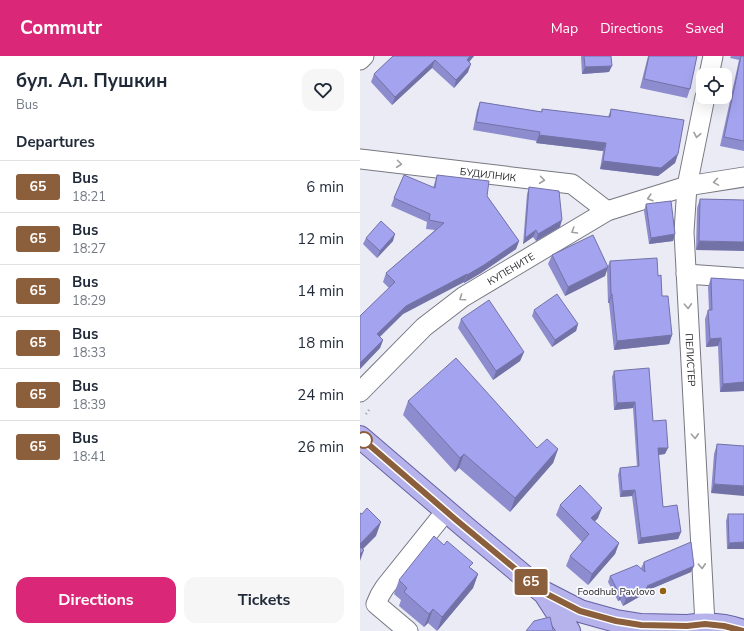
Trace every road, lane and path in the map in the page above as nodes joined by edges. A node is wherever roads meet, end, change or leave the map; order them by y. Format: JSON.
{"nodes":[{"id":1,"x":364,"y":56,"type":"edge"},
{"id":2,"x":712,"y":56,"type":"edge"},
{"id":3,"x":360,"y":60,"type":"edge"},
{"id":4,"x":710,"y":68,"type":"edge"},
{"id":5,"x":704,"y":104,"type":"edge"},
{"id":6,"x":360,"y":159,"type":"edge"},
{"id":7,"x":744,"y":177,"type":"edge"},
{"id":8,"x":687,"y":186,"type":"junction"},
{"id":9,"x":607,"y":211,"type":"junction"},
{"id":10,"x":686,"y":274,"type":"junction"},
{"id":11,"x":744,"y":278,"type":"edge"},
{"id":12,"x":360,"y":392,"type":"edge"},
{"id":13,"x":369,"y":410,"type":"dead end"},
{"id":14,"x":366,"y":414,"type":"dead end"},
{"id":15,"x":360,"y":437,"type":"edge"},
{"id":16,"x":446,"y":510,"type":"junction"},
{"id":17,"x":543,"y":592,"type":"junction"},
{"id":18,"x":686,"y":627,"type":"edge"},
{"id":19,"x":408,"y":631,"type":"edge"},
{"id":20,"x":569,"y":631,"type":"edge"},
{"id":21,"x":744,"y":631,"type":"edge"}],
"edges":[{"from":1,"to":3,"type":"street"},
{"from":2,"to":4,"type":"street"},
{"from":5,"to":8,"type":"street","name":"ПЕЛИСТЕР","one_way":true},
{"from":6,"to":9,"type":"street","name":"БУДИЛНИК","one_way":true},
{"from":7,"to":8,"type":"street","one_way":true},
{"from":8,"to":9,"type":"street","name":"КУПЕНИТЕ","one_way":true},
{"from":8,"to":10,"type":"street","name":"ПЕЛИСТЕР"},
{"from":9,"to":12,"type":"street","name":"КУПЕНИТЕ","one_way":true},
{"from":10,"to":11,"type":"street"},
{"from":10,"to":18,"type":"street","name":"ПЕЛИСТЕР","one_way":true},
{"from":13,"to":14,"type":"path"},
{"from":15,"to":16,"type":"main road"},
{"from":16,"to":17,"type":"main road"},
{"from":16,"to":19,"type":"street"},
{"from":17,"to":18,"type":"main road"},
{"from":17,"to":20,"type":"main road"},
{"from":18,"to":21,"type":"main road"}]}
